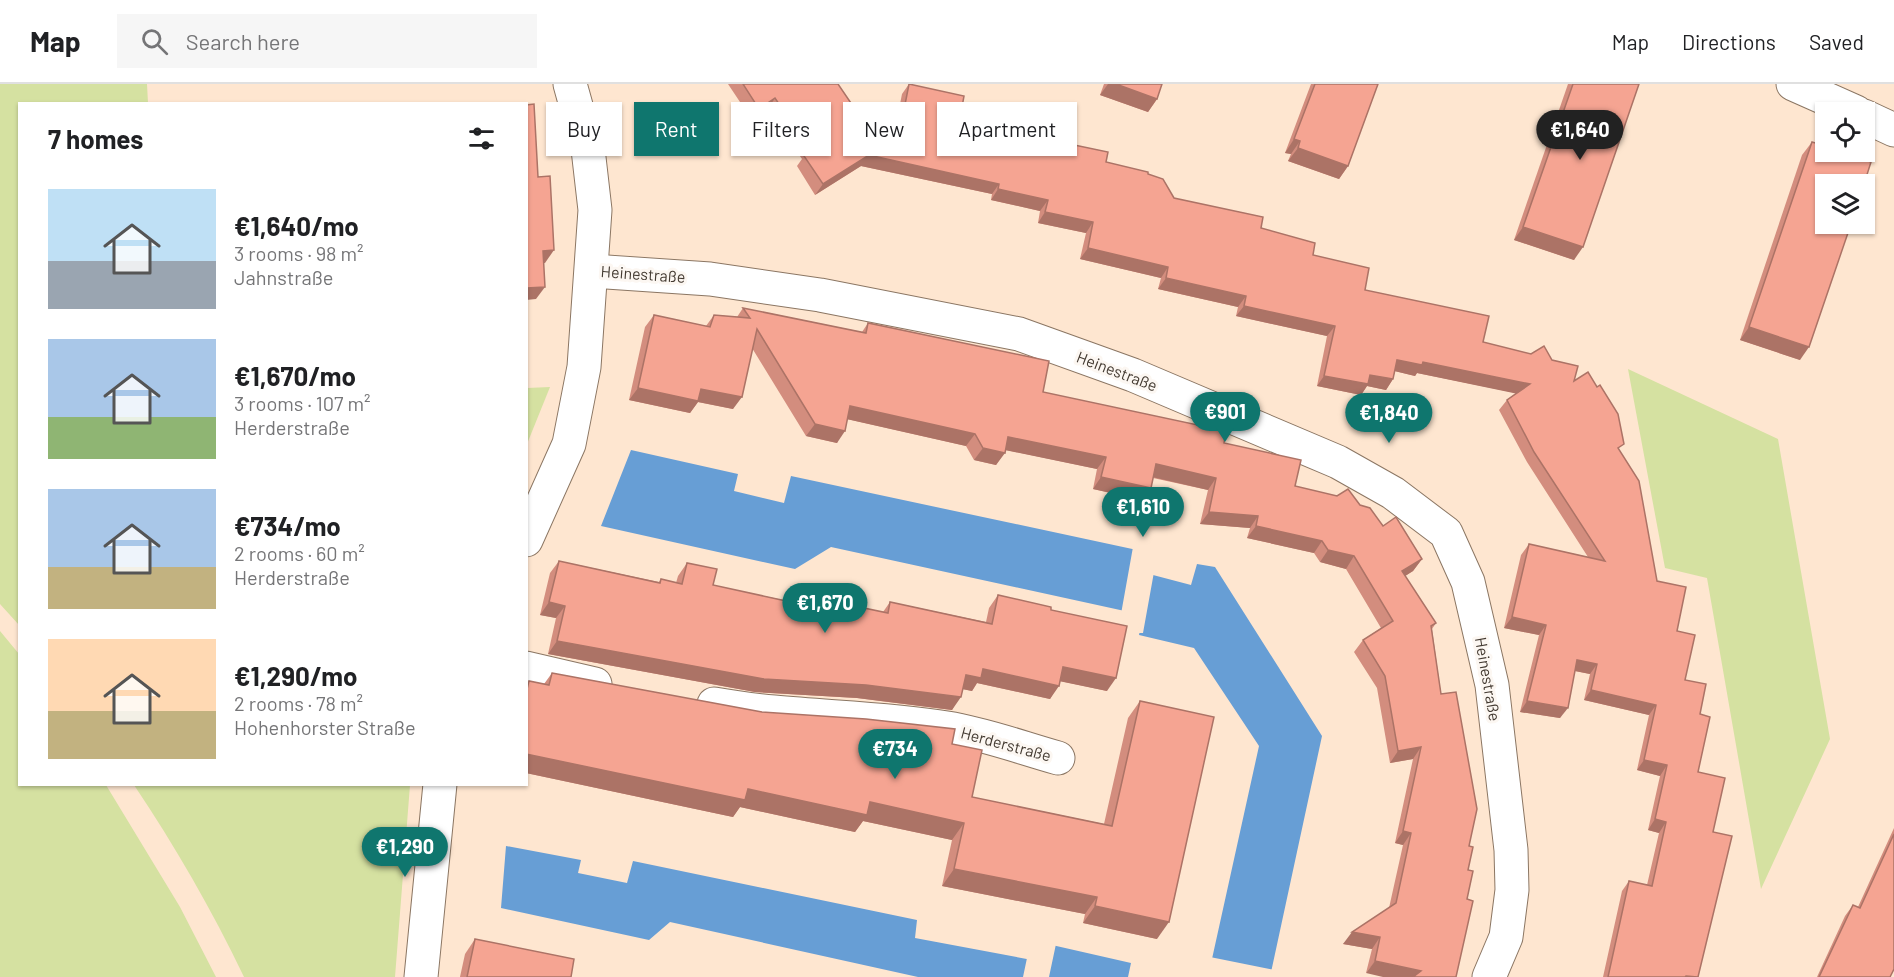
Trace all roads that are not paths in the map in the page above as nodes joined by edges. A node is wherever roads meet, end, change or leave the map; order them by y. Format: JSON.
{"nodes":[{"id":1,"x":570,"y":84,"type":"edge"},
{"id":2,"x":1793,"y":84,"type":"edge"},
{"id":3,"x":1834,"y":102,"type":"edge"},
{"id":4,"x":1875,"y":121,"type":"edge"},
{"id":5,"x":1894,"y":130,"type":"edge"},
{"id":6,"x":592,"y":271,"type":"junction"},
{"id":7,"x":528,"y":536,"type":"edge"},
{"id":8,"x":528,"y":668,"type":"edge"},
{"id":9,"x":623,"y":688,"type":"edge"},
{"id":10,"x":682,"y":699,"type":"edge"},
{"id":11,"x":1058,"y":758,"type":"dead end"},
{"id":12,"x":440,"y":786,"type":"edge"},
{"id":13,"x":421,"y":977,"type":"edge"},
{"id":14,"x":1489,"y":977,"type":"edge"}],
"edges":[{"from":1,"to":6,"type":"street"},
{"from":2,"to":3,"type":"street"},
{"from":4,"to":5,"type":"street"},
{"from":6,"to":7,"type":"street"},
{"from":6,"to":14,"type":"street","name":"Heinestraße"},
{"from":8,"to":9,"type":"street"},
{"from":10,"to":11,"type":"street","name":"Herderstraße"},
{"from":12,"to":13,"type":"street"}]}
